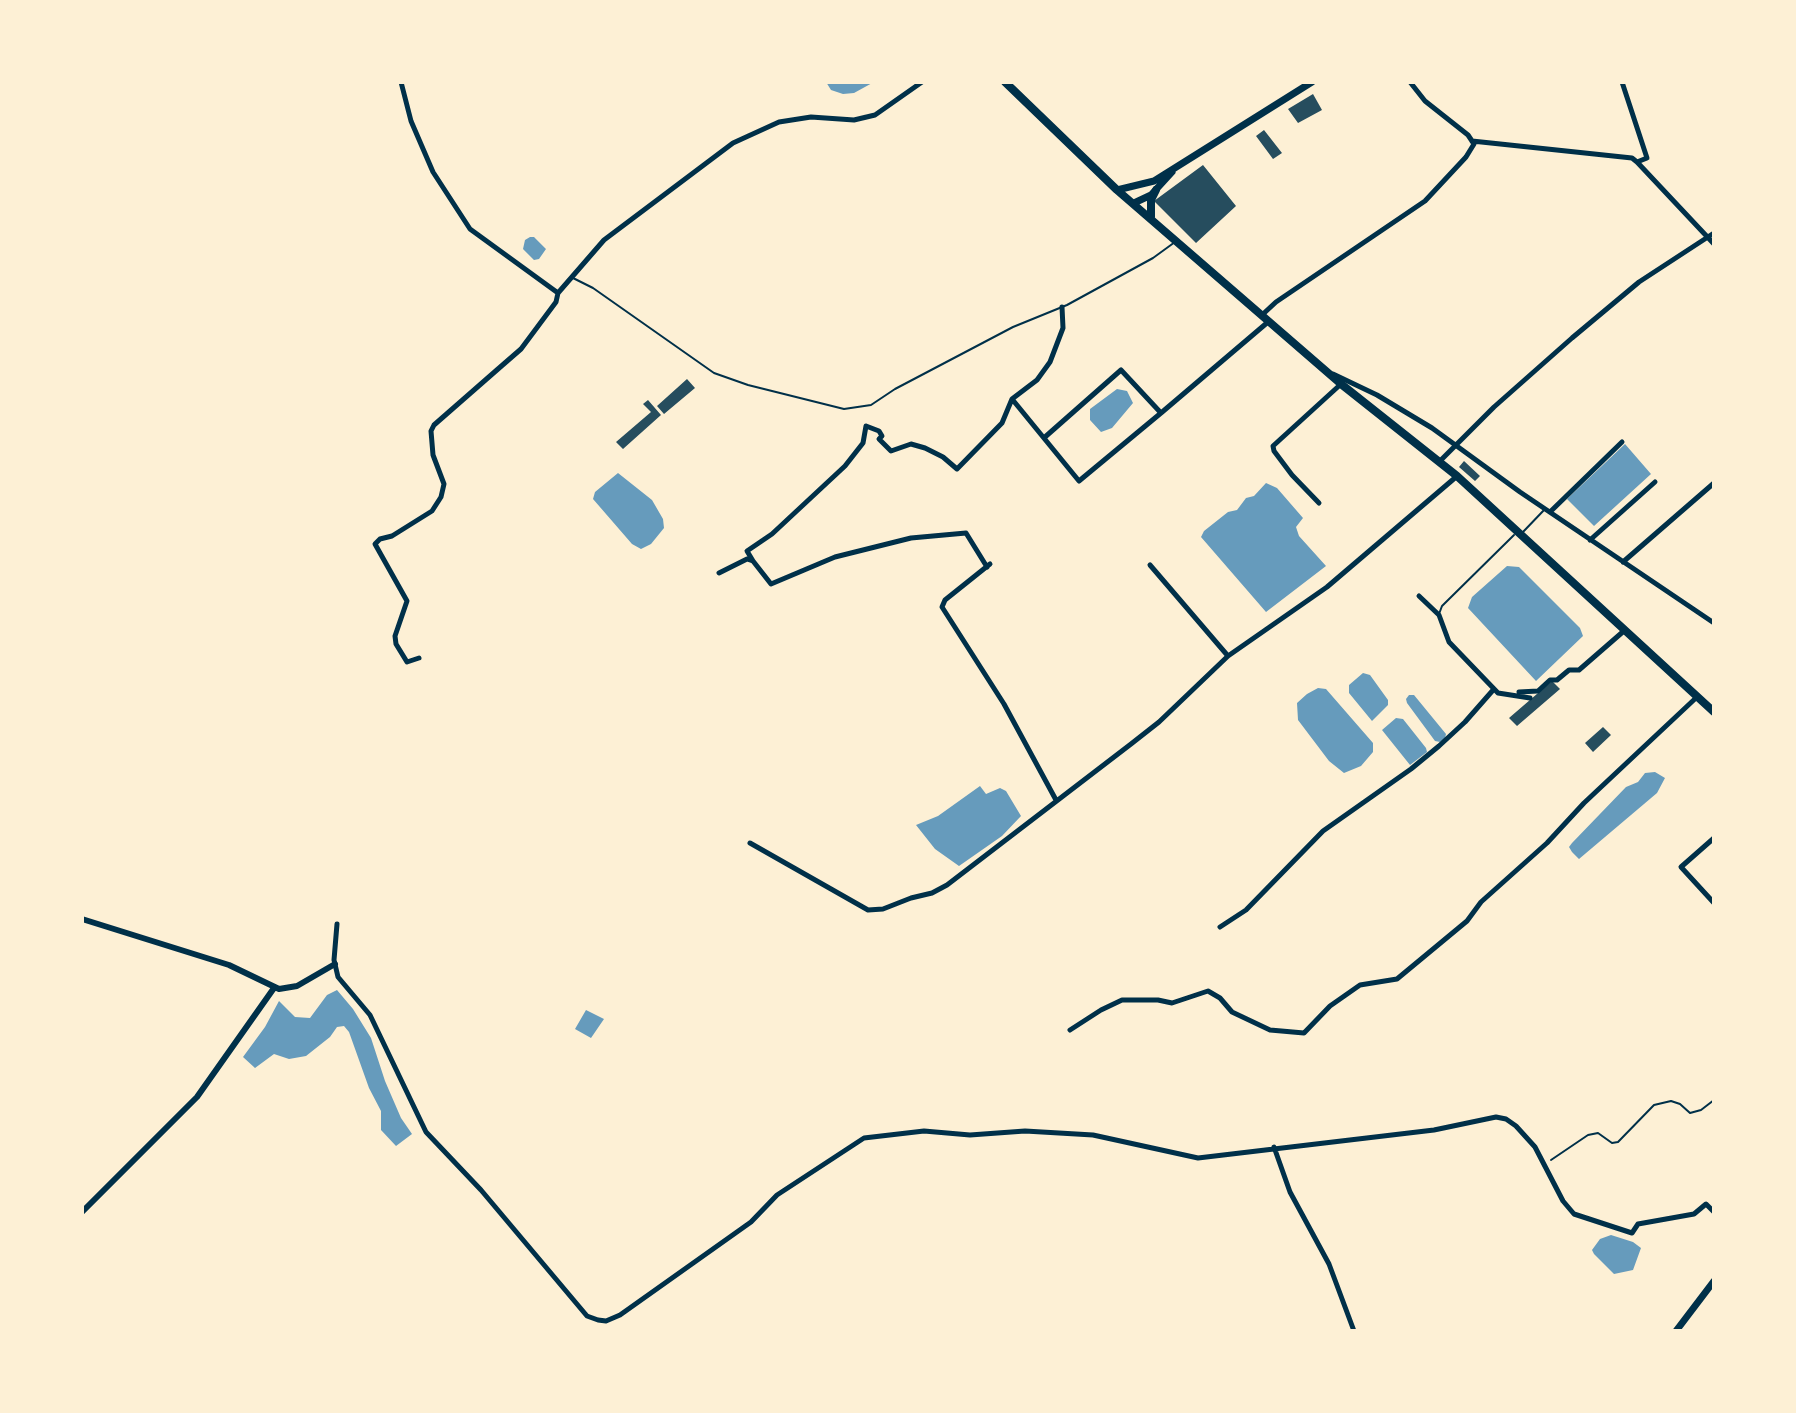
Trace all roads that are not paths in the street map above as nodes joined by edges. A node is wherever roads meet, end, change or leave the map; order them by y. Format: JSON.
{"nodes":[{"id":1,"x":401,"y":82,"type":"edge"},
{"id":2,"x":922,"y":82,"type":"edge"},
{"id":3,"x":1005,"y":82,"type":"edge"},
{"id":4,"x":1312,"y":82,"type":"edge"},
{"id":5,"x":1410,"y":82,"type":"edge"},
{"id":6,"x":1622,"y":82,"type":"edge"},
{"id":7,"x":1472,"y":141,"type":"junction"},
{"id":8,"x":1637,"y":162,"type":"junction"},
{"id":9,"x":1179,"y":164,"type":"junction"},
{"id":10,"x":1117,"y":190,"type":"junction"},
{"id":11,"x":1156,"y":190,"type":"junction"},
{"id":12,"x":1134,"y":203,"type":"junction"},
{"id":13,"x":1151,"y":217,"type":"junction"},
{"id":14,"x":1714,"y":233,"type":"edge"},
{"id":15,"x":1707,"y":236,"type":"junction"},
{"id":16,"x":1177,"y":241,"type":"junction"},
{"id":17,"x":1714,"y":244,"type":"edge"},
{"id":18,"x":572,"y":277,"type":"junction"},
{"id":19,"x":558,"y":293,"type":"junction"},
{"id":20,"x":1062,"y":307,"type":"junction"},
{"id":21,"x":1266,"y":318,"type":"junction"},
{"id":22,"x":1325,"y":371,"type":"junction"},
{"id":23,"x":1341,"y":384,"type":"junction"},
{"id":24,"x":1012,"y":399,"type":"junction"},
{"id":25,"x":1161,"y":413,"type":"junction"},
{"id":26,"x":1045,"y":437,"type":"dead end"},
{"id":27,"x":1622,"y":442,"type":"dead end"},
{"id":28,"x":1456,"y":445,"type":"junction"},
{"id":29,"x":1440,"y":461,"type":"junction"},
{"id":30,"x":1457,"y":476,"type":"junction"},
{"id":31,"x":1655,"y":482,"type":"dead end"},
{"id":32,"x":1714,"y":483,"type":"edge"},
{"id":33,"x":1319,"y":503,"type":"dead end"},
{"id":34,"x":1547,"y":511,"type":"junction"},
{"id":35,"x":1519,"y":533,"type":"junction"},
{"id":36,"x":1590,"y":540,"type":"junction"},
{"id":37,"x":753,"y":561,"type":"junction"},
{"id":38,"x":1623,"y":562,"type":"junction"},
{"id":39,"x":1150,"y":565,"type":"dead end"},
{"id":40,"x":719,"y":573,"type":"dead end"},
{"id":41,"x":1419,"y":596,"type":"dead end"},
{"id":42,"x":1439,"y":615,"type":"junction"},
{"id":43,"x":1714,"y":623,"type":"edge"},
{"id":44,"x":1625,"y":629,"type":"junction"},
{"id":45,"x":1228,"y":656,"type":"junction"},
{"id":46,"x":419,"y":658,"type":"dead end"},
{"id":47,"x":1494,"y":689,"type":"junction"},
{"id":48,"x":1509,"y":696,"type":"junction"},
{"id":49,"x":1699,"y":696,"type":"junction"},
{"id":50,"x":1530,"y":698,"type":"dead end"},
{"id":51,"x":1714,"y":712,"type":"edge"},
{"id":52,"x":1056,"y":800,"type":"junction"},
{"id":53,"x":1714,"y":838,"type":"edge"},
{"id":54,"x":750,"y":843,"type":"dead end"},
{"id":55,"x":1714,"y":903,"type":"edge"},
{"id":56,"x":82,"y":919,"type":"edge"},
{"id":57,"x":337,"y":924,"type":"dead end"},
{"id":58,"x":1220,"y":927,"type":"dead end"},
{"id":59,"x":335,"y":964,"type":"junction"},
{"id":60,"x":274,"y":988,"type":"junction"},
{"id":61,"x":1070,"y":1030,"type":"dead end"},
{"id":62,"x":1274,"y":1147,"type":"junction"},
{"id":63,"x":82,"y":1212,"type":"edge"},
{"id":64,"x":1714,"y":1212,"type":"edge"},
{"id":65,"x":1714,"y":1281,"type":"edge"},
{"id":66,"x":1354,"y":1331,"type":"edge"},
{"id":67,"x":1676,"y":1331,"type":"edge"}],
"edges":[{"from":1,"to":19,"type":"street"},
{"from":2,"to":18,"type":"street"},
{"from":3,"to":10,"type":"highway"},
{"from":4,"to":9,"type":"main road"},
{"from":5,"to":7,"type":"street"},
{"from":6,"to":8,"type":"street"},
{"from":7,"to":8,"type":"street"},
{"from":7,"to":21,"type":"street"},
{"from":8,"to":15,"type":"street"},
{"from":9,"to":10,"type":"main road"},
{"from":9,"to":11,"type":"main road"},
{"from":10,"to":12,"type":"highway"},
{"from":11,"to":12,"type":"main road"},
{"from":11,"to":13,"type":"highway"},
{"from":12,"to":13,"type":"highway"},
{"from":13,"to":16,"type":"highway"},
{"from":14,"to":15,"type":"street"},
{"from":15,"to":17,"type":"street"},
{"from":15,"to":28,"type":"street"},
{"from":16,"to":20,"type":"lane"},
{"from":16,"to":21,"type":"highway"},
{"from":18,"to":19,"type":"street"},
{"from":18,"to":20,"type":"lane"},
{"from":19,"to":46,"type":"street"},
{"from":20,"to":24,"type":"street"},
{"from":21,"to":22,"type":"highway"},
{"from":21,"to":25,"type":"street"},
{"from":22,"to":23,"type":"highway"},
{"from":22,"to":28,"type":"street"},
{"from":23,"to":29,"type":"highway"},
{"from":23,"to":33,"type":"street"},
{"from":24,"to":25,"type":"street"},
{"from":24,"to":37,"type":"street"},
{"from":25,"to":26,"type":"street"},
{"from":27,"to":34,"type":"street"},
{"from":28,"to":29,"type":"street"},
{"from":28,"to":34,"type":"street"},
{"from":29,"to":30,"type":"highway"},
{"from":30,"to":35,"type":"highway"},
{"from":30,"to":45,"type":"street"},
{"from":31,"to":36,"type":"street"},
{"from":32,"to":38,"type":"street"},
{"from":34,"to":35,"type":"lane"},
{"from":34,"to":36,"type":"street"},
{"from":35,"to":42,"type":"lane"},
{"from":35,"to":44,"type":"highway"},
{"from":36,"to":38,"type":"street"},
{"from":37,"to":40,"type":"street"},
{"from":37,"to":52,"type":"street"},
{"from":38,"to":43,"type":"street"},
{"from":39,"to":45,"type":"street"},
{"from":41,"to":42,"type":"street"},
{"from":42,"to":47,"type":"street"},
{"from":44,"to":48,"type":"street"},
{"from":44,"to":49,"type":"highway"},
{"from":45,"to":52,"type":"street"},
{"from":47,"to":48,"type":"street"},
{"from":47,"to":58,"type":"street"},
{"from":48,"to":50,"type":"street"},
{"from":49,"to":51,"type":"highway"},
{"from":49,"to":61,"type":"street"},
{"from":52,"to":54,"type":"street"},
{"from":53,"to":55,"type":"street"},
{"from":56,"to":60,"type":"street"},
{"from":57,"to":59,"type":"street"},
{"from":59,"to":60,"type":"street"},
{"from":59,"to":62,"type":"street"},
{"from":60,"to":63,"type":"street"},
{"from":62,"to":64,"type":"street"},
{"from":62,"to":66,"type":"street"},
{"from":65,"to":67,"type":"main road"}]}
